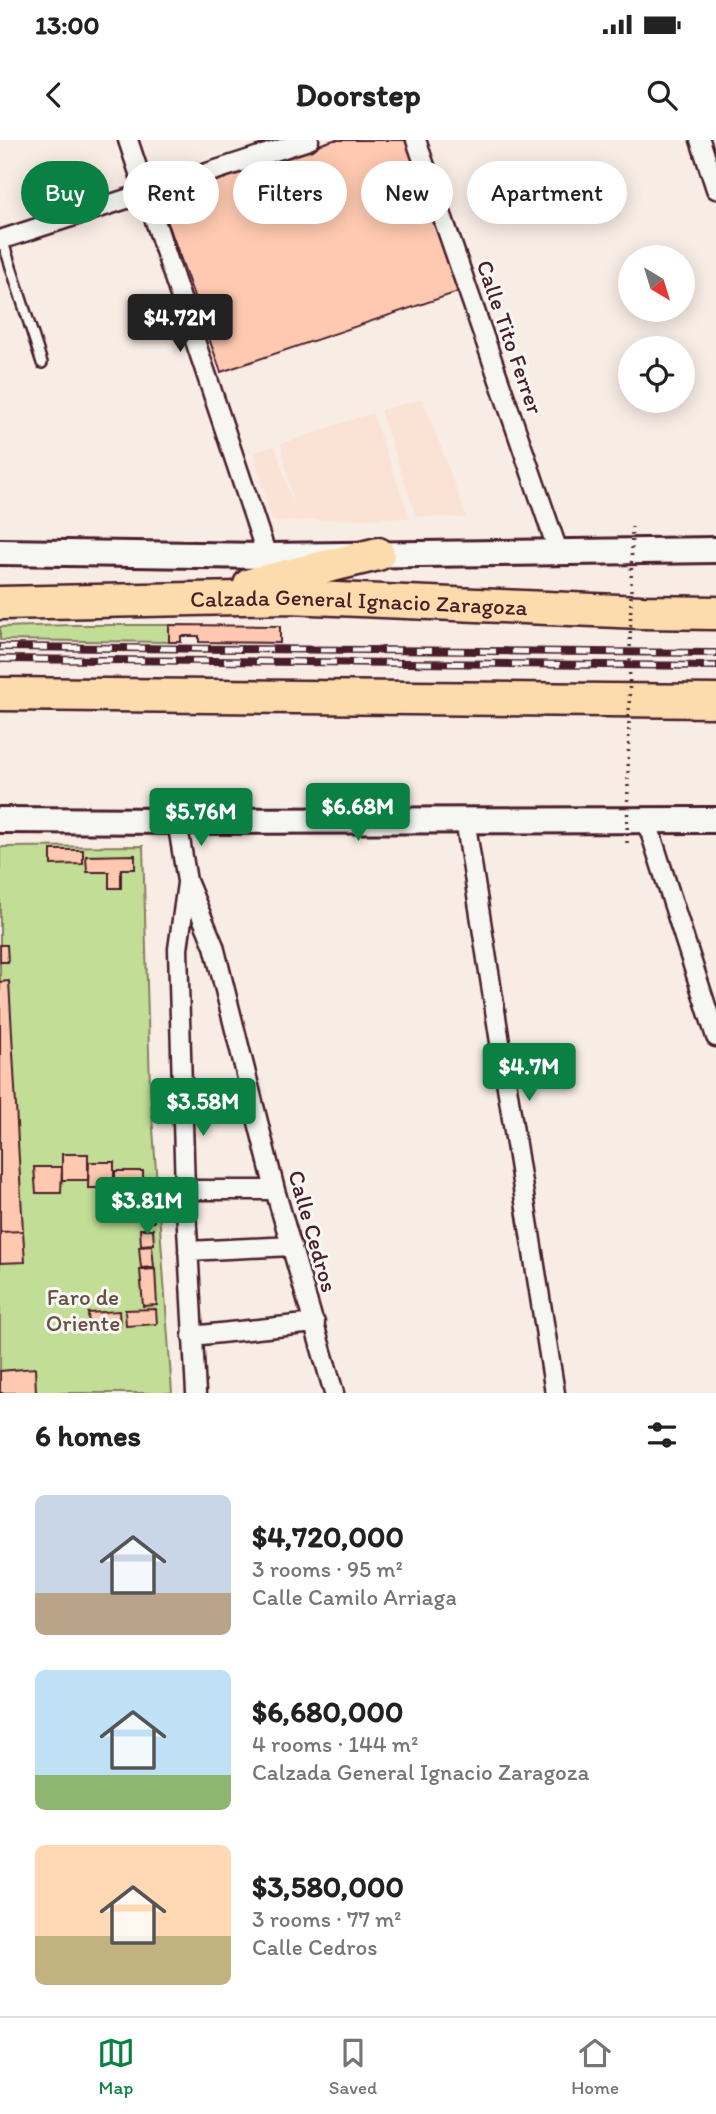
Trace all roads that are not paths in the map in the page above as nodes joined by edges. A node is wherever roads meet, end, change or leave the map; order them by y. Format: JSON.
{"nodes":[{"id":1,"x":128,"y":140,"type":"edge"},
{"id":2,"x":309,"y":140,"type":"edge"},
{"id":3,"x":416,"y":140,"type":"edge"},
{"id":4,"x":700,"y":140,"type":"edge"},
{"id":5,"x":136,"y":161,"type":"edge"},
{"id":6,"x":219,"y":169,"type":"edge"},
{"id":7,"x":716,"y":189,"type":"edge"},
{"id":8,"x":123,"y":201,"type":"edge"},
{"id":9,"x":157,"y":224,"type":"edge"},
{"id":10,"x":1,"y":239,"type":"edge"},
{"id":11,"x":42,"y":363,"type":"dead end"},
{"id":12,"x":716,"y":550,"type":"edge"},
{"id":13,"x":558,"y":551,"type":"junction"},
{"id":14,"x":0,"y":552,"type":"edge"},
{"id":15,"x":378,"y":554,"type":"junction"},
{"id":16,"x":267,"y":556,"type":"junction"},
{"id":17,"x":191,"y":600,"type":"junction"},
{"id":18,"x":0,"y":603,"type":"edge"},
{"id":19,"x":716,"y":612,"type":"edge"},
{"id":20,"x":0,"y":694,"type":"edge"},
{"id":21,"x":716,"y":701,"type":"edge"},
{"id":22,"x":465,"y":819,"type":"junction"},
{"id":23,"x":646,"y":819,"type":"junction"},
{"id":24,"x":0,"y":820,"type":"edge"},
{"id":25,"x":716,"y":820,"type":"edge"},
{"id":26,"x":177,"y":821,"type":"junction"},
{"id":27,"x":187,"y":881,"type":"junction"},
{"id":28,"x":716,"y":1037,"type":"edge"},
{"id":29,"x":185,"y":1190,"type":"junction"},
{"id":30,"x":275,"y":1190,"type":"junction"},
{"id":31,"x":292,"y":1246,"type":"junction"},
{"id":32,"x":188,"y":1251,"type":"junction"},
{"id":33,"x":314,"y":1323,"type":"junction"},
{"id":34,"x":192,"y":1336,"type":"junction"},
{"id":35,"x":196,"y":1393,"type":"edge"},
{"id":36,"x":334,"y":1393,"type":"edge"},
{"id":37,"x":555,"y":1393,"type":"edge"}],
"edges":[{"from":1,"to":5,"type":"street"},
{"from":2,"to":6,"type":"street"},
{"from":3,"to":13,"type":"street","name":"Calle Tito Ferrer"},
{"from":4,"to":7,"type":"street"},
{"from":8,"to":10,"type":"street"},
{"from":9,"to":16,"type":"street"},
{"from":10,"to":11,"type":"lane"},
{"from":12,"to":13,"type":"main road","name":"Calzada General Ignacio Zaragoza"},
{"from":13,"to":15,"type":"main road","name":"Calzada General Ignacio Zaragoza"},
{"from":14,"to":16,"type":"main road","name":"Calzada General Ignacio Zaragoza"},
{"from":15,"to":16,"type":"main road","name":"Calzada General Ignacio Zaragoza"},
{"from":15,"to":17,"type":"highway"},
{"from":17,"to":18,"type":"highway","name":"Calzada General Ignacio Zaragoza"},
{"from":17,"to":19,"type":"highway","name":"Calzada General Ignacio Zaragoza"},
{"from":20,"to":21,"type":"highway"},
{"from":22,"to":23,"type":"main road"},
{"from":22,"to":26,"type":"main road"},
{"from":22,"to":37,"type":"street"},
{"from":23,"to":25,"type":"main road"},
{"from":23,"to":28,"type":"street"},
{"from":24,"to":26,"type":"main road"},
{"from":26,"to":27,"type":"street","name":"Calle Cedros"},
{"from":27,"to":29,"type":"street","name":"Calle Cedros"},
{"from":27,"to":30,"type":"street","name":"Calle Cedros"},
{"from":29,"to":30,"type":"street"},
{"from":29,"to":32,"type":"street","name":"Calle Cedros"},
{"from":30,"to":31,"type":"street","name":"Calle Cedros"},
{"from":31,"to":32,"type":"street"},
{"from":31,"to":33,"type":"street","name":"Calle Cedros"},
{"from":32,"to":34,"type":"street","name":"Calle Cedros"},
{"from":33,"to":34,"type":"street"},
{"from":33,"to":36,"type":"street","name":"Calle Cedros"},
{"from":34,"to":35,"type":"street","name":"Calle Cedros"}]}
